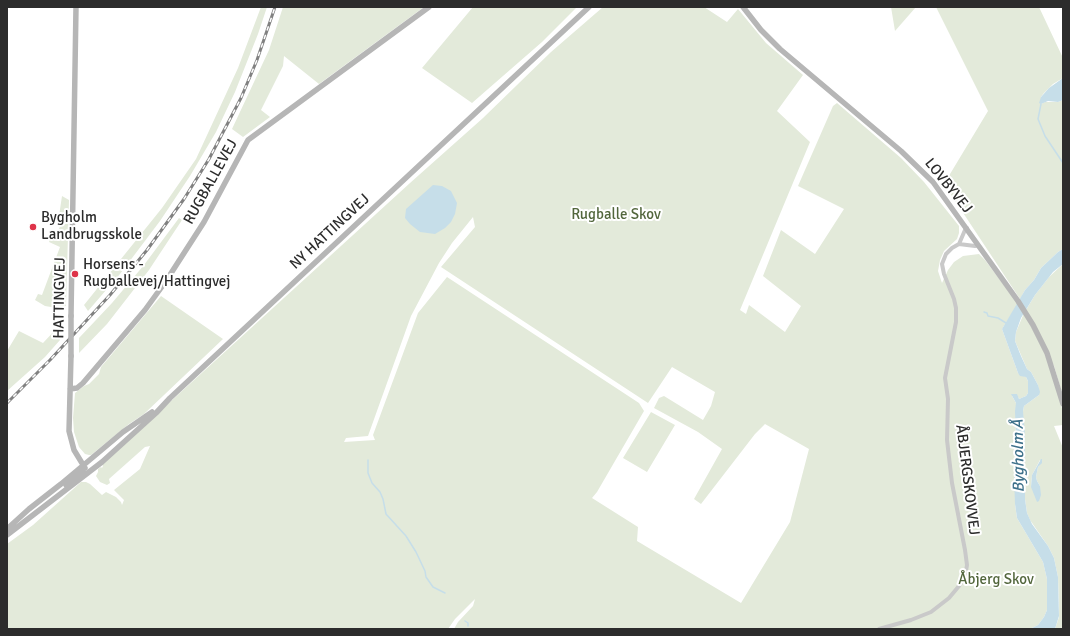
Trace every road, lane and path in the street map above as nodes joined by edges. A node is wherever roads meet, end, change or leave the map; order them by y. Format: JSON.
{"nodes":[{"id":1,"x":76,"y":7,"type":"edge"},
{"id":2,"x":429,"y":7,"type":"edge"},
{"id":3,"x":589,"y":7,"type":"edge"},
{"id":4,"x":743,"y":7,"type":"edge"},
{"id":5,"x":967,"y":228,"type":"junction"},
{"id":6,"x":959,"y":244,"type":"junction"},
{"id":7,"x":978,"y":245,"type":"junction"},
{"id":8,"x":70,"y":388,"type":"junction"},
{"id":9,"x":170,"y":398,"type":"junction"},
{"id":10,"x":1063,"y":404,"type":"edge"},
{"id":11,"x":83,"y":466,"type":"junction"},
{"id":12,"x":88,"y":473,"type":"junction"},
{"id":13,"x":35,"y":514,"type":"junction"},
{"id":14,"x":7,"y":529,"type":"edge"},
{"id":15,"x":7,"y":535,"type":"edge"},
{"id":16,"x":879,"y":629,"type":"edge"}],
"edges":[{"from":1,"to":8,"type":"street","name":"HATTINGVEJ","bridge":true},
{"from":2,"to":8,"type":"street","name":"RUGBALLEVEJ"},
{"from":3,"to":9,"type":"street","name":"NY HATTINGVEJ"},
{"from":4,"to":5,"type":"street","name":"LOVBYVEJ"},
{"from":5,"to":6,"type":"street","name":"ÅBJERGSKOVVEJ"},
{"from":5,"to":7,"type":"street","name":"LOVBYVEJ"},
{"from":6,"to":7,"type":"street"},
{"from":6,"to":16,"type":"street","name":"ÅBJERGSKOVVEJ"},
{"from":7,"to":10,"type":"street","name":"LOVBYVEJ"},
{"from":8,"to":11,"type":"street","name":"HATTINGVEJ"},
{"from":9,"to":11,"type":"street"},
{"from":9,"to":12,"type":"street","name":"NY HATTINGVEJ"},
{"from":11,"to":12,"type":"street","name":"HATTINGVEJ"},
{"from":11,"to":13,"type":"street"},
{"from":11,"to":14,"type":"street"},
{"from":12,"to":13,"type":"street"},
{"from":13,"to":15,"type":"street"}]}
